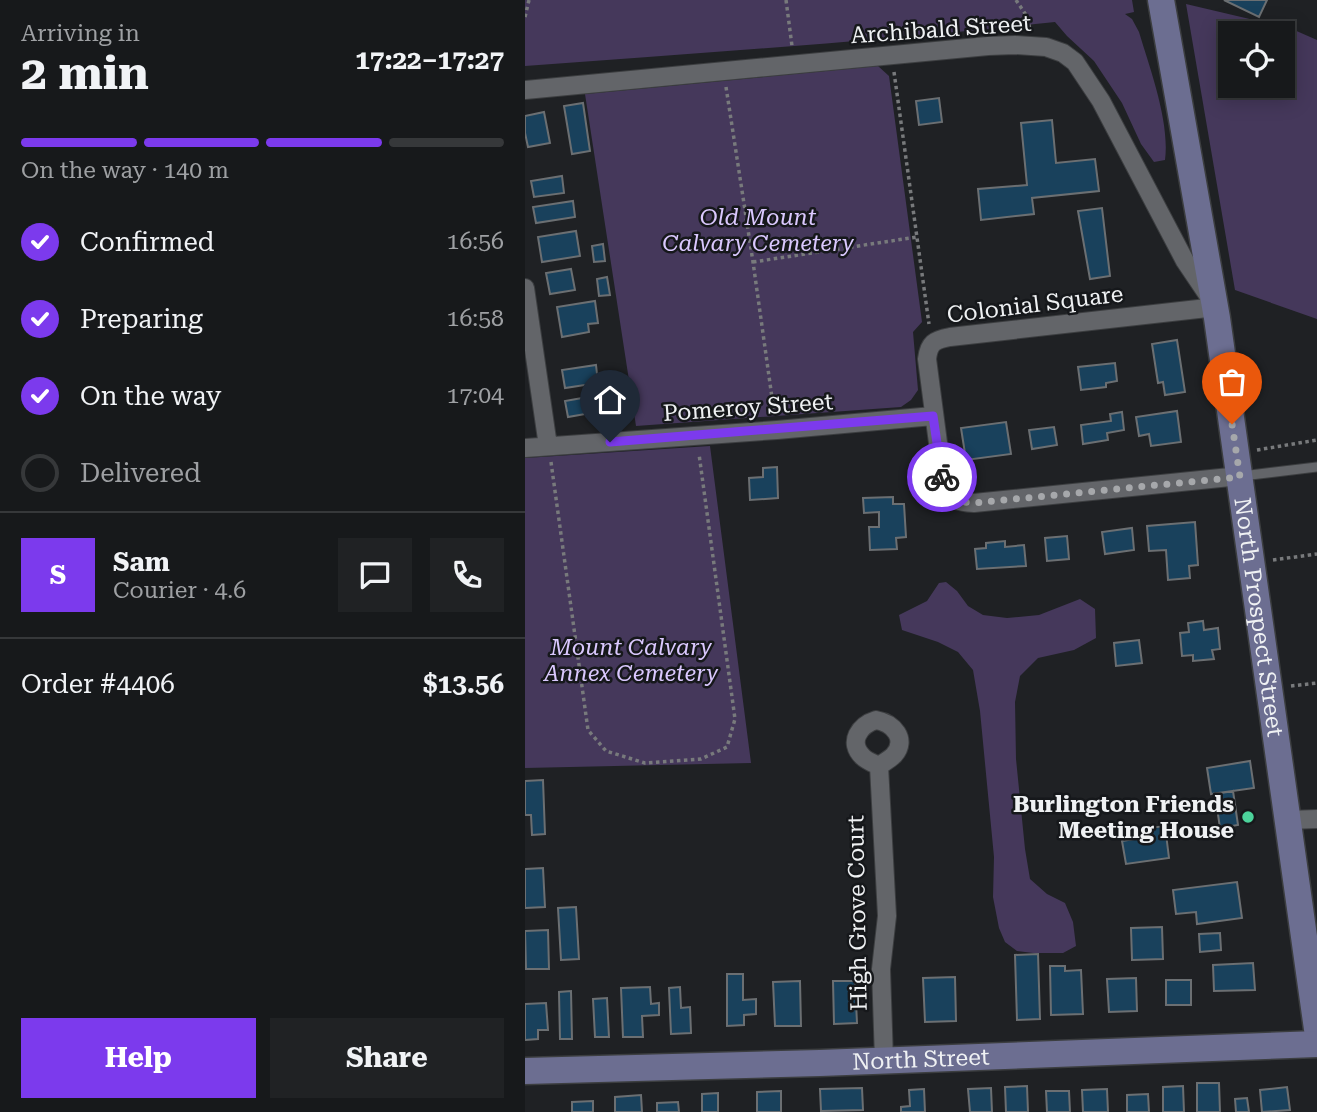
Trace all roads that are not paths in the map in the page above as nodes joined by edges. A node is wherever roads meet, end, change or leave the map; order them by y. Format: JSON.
{"nodes":[{"id":1,"x":1161,"y":0,"type":"edge"},
{"id":2,"x":525,"y":90,"type":"edge"},
{"id":3,"x":525,"y":288,"type":"edge"},
{"id":4,"x":1216,"y":307,"type":"junction"},
{"id":5,"x":933,"y":416,"type":"junction"},
{"id":6,"x":548,"y":446,"type":"junction"},
{"id":7,"x":525,"y":448,"type":"edge"},
{"id":8,"x":1317,"y":467,"type":"edge"},
{"id":9,"x":1240,"y":477,"type":"junction"},
{"id":10,"x":879,"y":766,"type":"dead end"},
{"id":11,"x":1317,"y":819,"type":"edge"},
{"id":12,"x":1289,"y":820,"type":"junction"},
{"id":13,"x":1317,"y":1029,"type":"edge"},
{"id":14,"x":1317,"y":1044,"type":"edge"},
{"id":15,"x":884,"y":1060,"type":"junction"},
{"id":16,"x":525,"y":1071,"type":"edge"}],
"edges":[{"from":1,"to":4,"type":"street","name":"North Prospect Street"},
{"from":2,"to":4,"type":"street","name":"Archibald Street"},
{"from":3,"to":6,"type":"street"},
{"from":4,"to":5,"type":"street","name":"Colonial Square"},
{"from":4,"to":9,"type":"street","name":"North Prospect Street"},
{"from":5,"to":6,"type":"street","name":"Pomeroy Street"},
{"from":5,"to":9,"type":"street","name":"Colonial Square"},
{"from":6,"to":7,"type":"street","name":"Pomeroy Street"},
{"from":8,"to":9,"type":"lane"},
{"from":9,"to":12,"type":"street","name":"North Prospect Street"},
{"from":10,"to":15,"type":"street","name":"High Grove Court"},
{"from":11,"to":12,"type":"street"},
{"from":12,"to":13,"type":"street","name":"North Prospect Street"},
{"from":14,"to":15,"type":"street","name":"North Street"},
{"from":15,"to":16,"type":"street","name":"North Street"}]}
